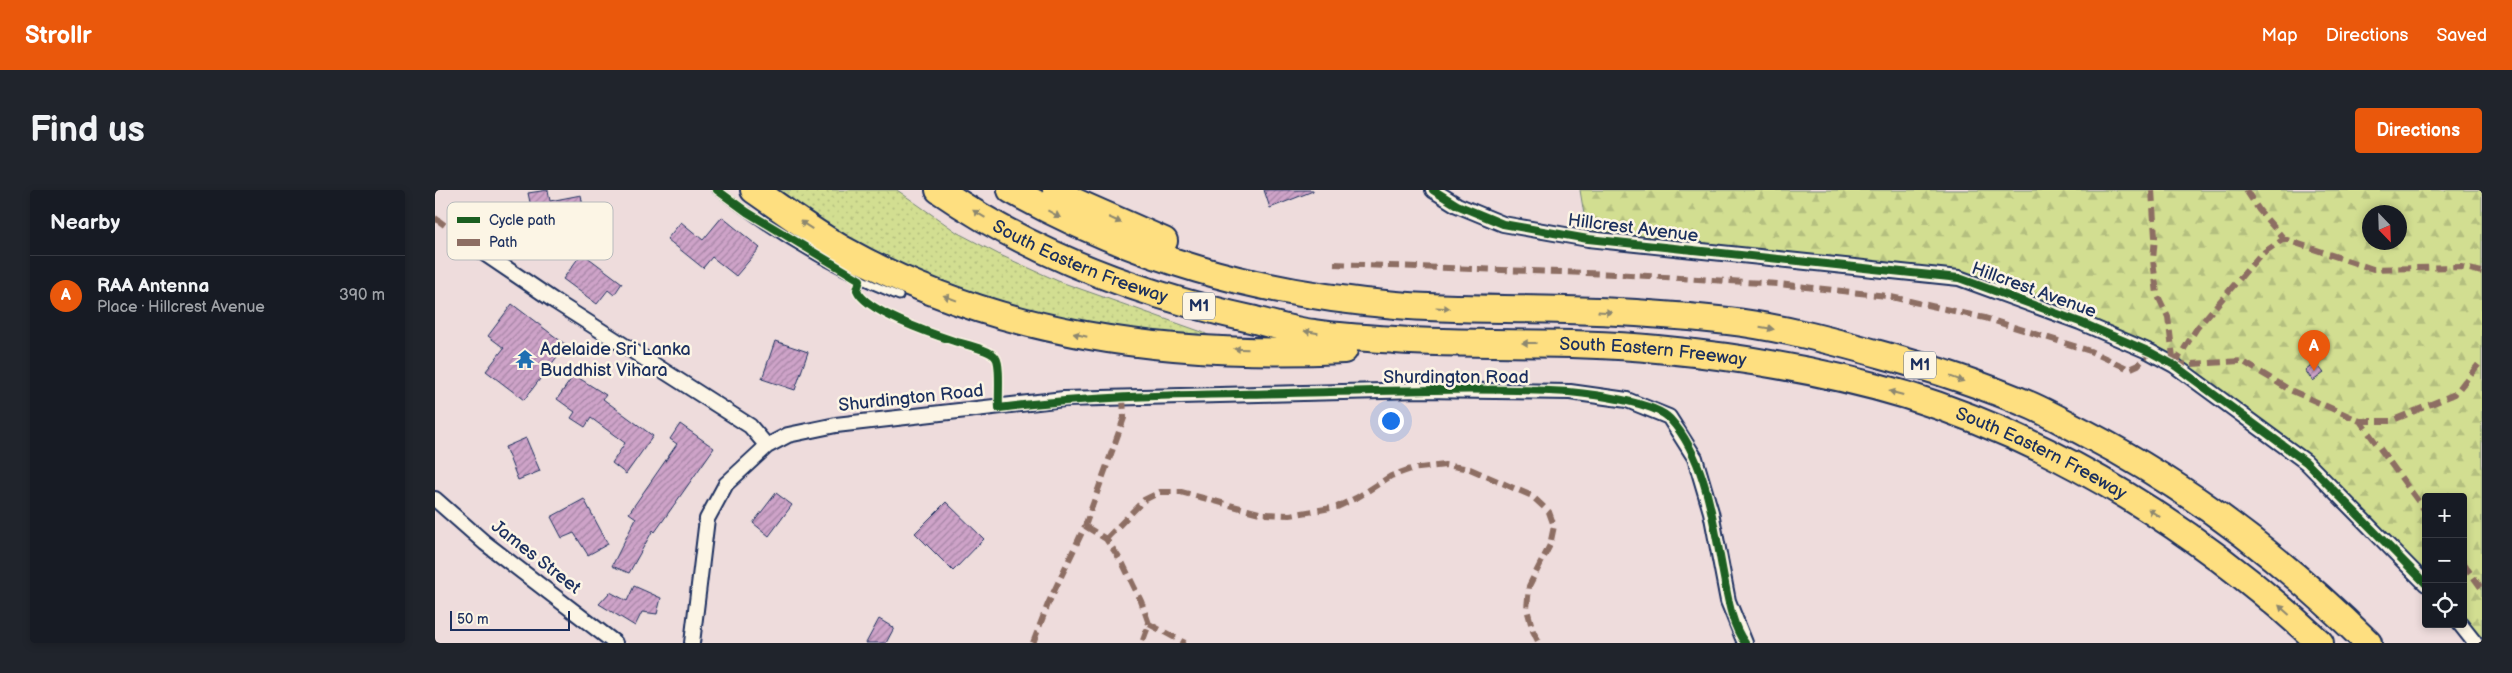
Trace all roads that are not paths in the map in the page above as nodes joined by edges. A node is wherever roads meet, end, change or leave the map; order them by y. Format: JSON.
{"nodes":[{"id":1,"x":717,"y":190,"type":"edge"},
{"id":2,"x":754,"y":190,"type":"edge"},
{"id":3,"x":939,"y":190,"type":"edge"},
{"id":4,"x":1011,"y":190,"type":"edge"},
{"id":5,"x":1057,"y":190,"type":"edge"},
{"id":6,"x":1433,"y":190,"type":"edge"},
{"id":7,"x":494,"y":260,"type":"edge"},
{"id":8,"x":899,"y":296,"type":"dead end"},
{"id":9,"x":1394,"y":305,"type":"junction"},
{"id":10,"x":1482,"y":343,"type":"junction"},
{"id":11,"x":767,"y":446,"type":"junction"},
{"id":12,"x":435,"y":499,"type":"edge"},
{"id":13,"x":2425,"y":583,"type":"edge"},
{"id":14,"x":2463,"y":628,"type":"edge"},
{"id":15,"x":615,"y":643,"type":"edge"},
{"id":16,"x":692,"y":643,"type":"edge"},
{"id":17,"x":1745,"y":643,"type":"edge"},
{"id":18,"x":2320,"y":643,"type":"edge"},
{"id":19,"x":2368,"y":643,"type":"edge"},
{"id":20,"x":2475,"y":643,"type":"edge"}],
"edges":[{"from":1,"to":8,"type":"lane"},
{"from":10,"to":2,"type":"highway","number":"M1","one_way":true},
{"from":10,"to":3,"type":"highway","name":"South Eastern Freeway","number":"M1","one_way":true},
{"from":4,"to":9,"type":"highway","name":"South Eastern Freeway","number":"M1","one_way":true},
{"from":5,"to":9,"type":"highway","one_way":true},
{"from":6,"to":13,"type":"street","name":"Hillcrest Avenue"},
{"from":7,"to":11,"type":"street"},
{"from":9,"to":19,"type":"highway","name":"South Eastern Freeway","number":"M1","one_way":true},
{"from":18,"to":10,"type":"highway","name":"South Eastern Freeway","number":"M1","one_way":true},
{"from":11,"to":16,"type":"street","name":"Shurdington Road"},
{"from":11,"to":17,"type":"street","name":"Shurdington Road"},
{"from":12,"to":15,"type":"street","name":"James Street"},
{"from":14,"to":20,"type":"street"}]}
